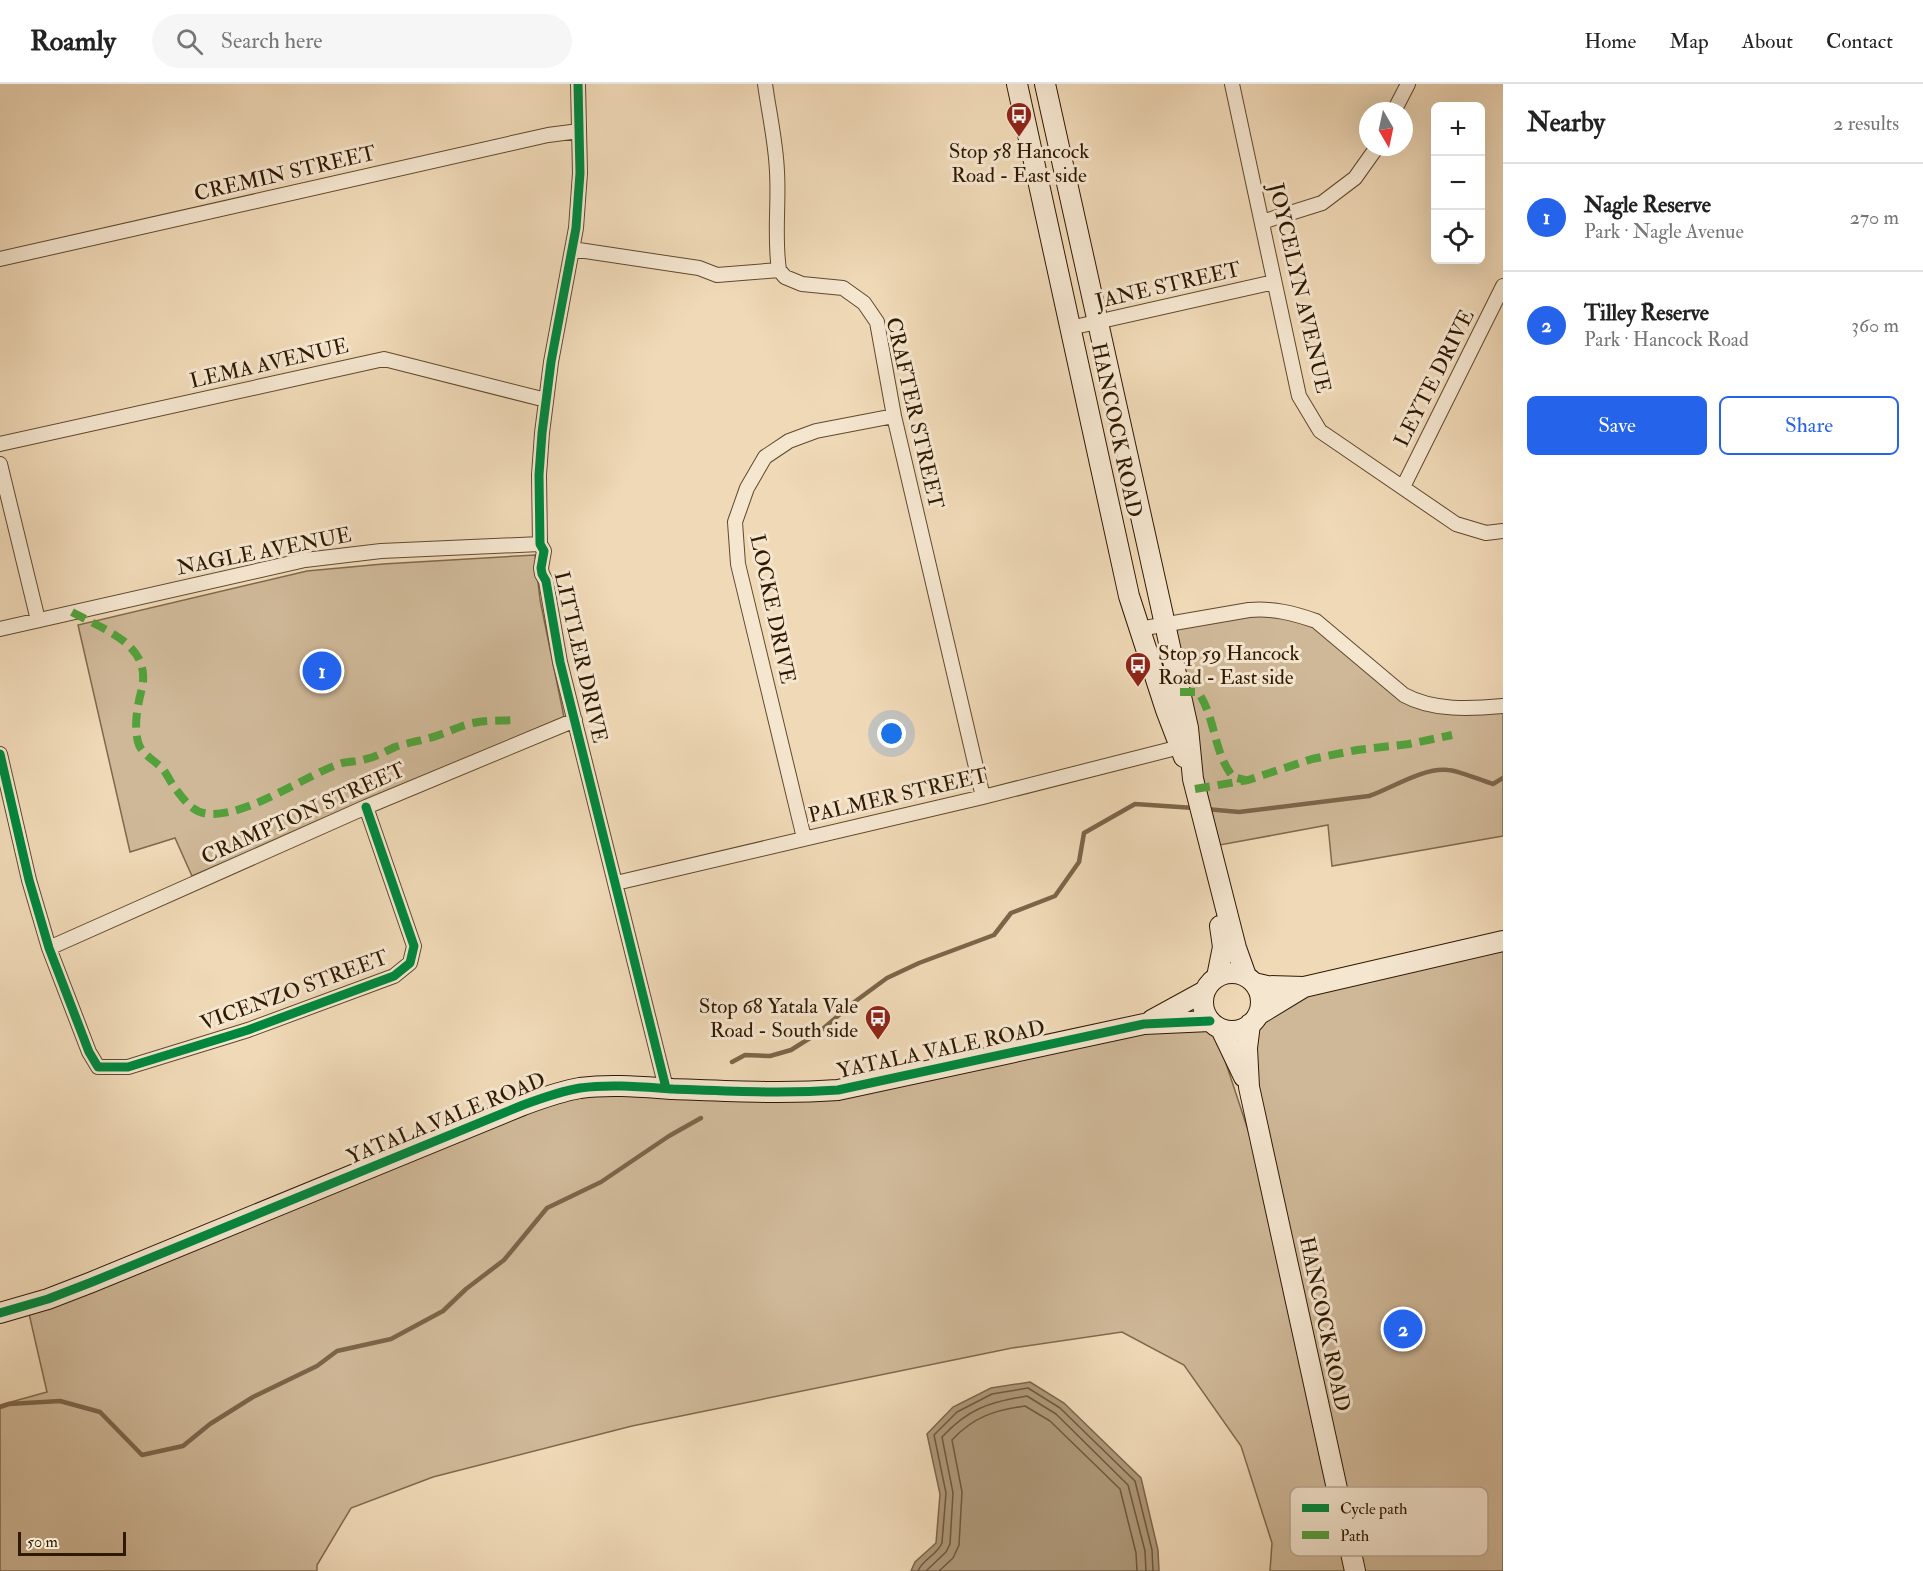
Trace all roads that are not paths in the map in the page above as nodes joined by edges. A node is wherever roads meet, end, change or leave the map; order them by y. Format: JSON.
{"nodes":[{"id":1,"x":578,"y":84,"type":"edge"},
{"id":2,"x":765,"y":84,"type":"edge"},
{"id":3,"x":1017,"y":84,"type":"edge"},
{"id":4,"x":1045,"y":84,"type":"edge"},
{"id":5,"x":1232,"y":84,"type":"edge"},
{"id":6,"x":1408,"y":84,"type":"edge"},
{"id":7,"x":1399,"y":102,"type":"edge"},
{"id":8,"x":579,"y":131,"type":"junction"},
{"id":9,"x":1371,"y":156,"type":"edge"},
{"id":10,"x":1262,"y":222,"type":"junction"},
{"id":11,"x":572,"y":249,"type":"junction"},
{"id":12,"x":0,"y":259,"type":"edge"},
{"id":13,"x":779,"y":270,"type":"junction"},
{"id":14,"x":1274,"y":282,"type":"junction"},
{"id":15,"x":1503,"y":286,"type":"edge"},
{"id":16,"x":1097,"y":322,"type":"junction"},
{"id":17,"x":1070,"y":328,"type":"junction"},
{"id":18,"x":546,"y":400,"type":"junction"},
{"id":19,"x":894,"y":416,"type":"junction"},
{"id":20,"x":0,"y":444,"type":"edge"},
{"id":21,"x":0,"y":464,"type":"edge"},
{"id":22,"x":1402,"y":487,"type":"junction"},
{"id":23,"x":1503,"y":531,"type":"edge"},
{"id":24,"x":540,"y":544,"type":"junction"},
{"id":25,"x":38,"y":620,"type":"junction"},
{"id":26,"x":1164,"y":624,"type":"junction"},
{"id":27,"x":0,"y":629,"type":"edge"},
{"id":28,"x":1139,"y":629,"type":"junction"},
{"id":29,"x":1503,"y":706,"type":"edge"},
{"id":30,"x":575,"y":720,"type":"junction"},
{"id":31,"x":1185,"y":746,"type":"junction"},
{"id":32,"x":0,"y":754,"type":"edge"},
{"id":33,"x":983,"y":797,"type":"junction"},
{"id":34,"x":366,"y":807,"type":"junction"},
{"id":35,"x":804,"y":838,"type":"junction"},
{"id":36,"x":1217,"y":876,"type":"junction"},
{"id":37,"x":616,"y":884,"type":"junction"},
{"id":38,"x":1503,"y":941,"type":"edge"},
{"id":39,"x":49,"y":948,"type":"junction"},
{"id":40,"x":1250,"y":980,"type":"junction"},
{"id":41,"x":1211,"y":984,"type":"junction"},
{"id":42,"x":1304,"y":987,"type":"junction"},
{"id":43,"x":1254,"y":1020,"type":"junction"},
{"id":44,"x":1144,"y":1024,"type":"junction"},
{"id":45,"x":1216,"y":1025,"type":"junction"},
{"id":46,"x":1249,"y":1087,"type":"junction"},
{"id":47,"x":666,"y":1088,"type":"junction"},
{"id":48,"x":0,"y":1313,"type":"edge"},
{"id":49,"x":1337,"y":1487,"type":"edge"},
{"id":50,"x":1352,"y":1556,"type":"edge"},
{"id":51,"x":1355,"y":1571,"type":"edge"}],
"edges":[{"from":1,"to":8,"type":"street","name":"LITTLER DRIVE"},
{"from":2,"to":13,"type":"street"},
{"from":3,"to":17,"type":"main road","name":"HANCOCK ROAD"},
{"from":4,"to":16,"type":"main road","name":"HANCOCK ROAD"},
{"from":5,"to":10,"type":"street","name":"JOYCELYN AVENUE"},
{"from":6,"to":7,"type":"street"},
{"from":8,"to":11,"type":"street","name":"LITTLER DRIVE"},
{"from":8,"to":12,"type":"street","name":"CREMIN STREET"},
{"from":9,"to":10,"type":"street"},
{"from":10,"to":14,"type":"street","name":"JOYCELYN AVENUE"},
{"from":11,"to":13,"type":"street"},
{"from":11,"to":18,"type":"street","name":"LITTLER DRIVE"},
{"from":13,"to":19,"type":"street","name":"CRAFTER STREET"},
{"from":14,"to":16,"type":"street","name":"JANE STREET"},
{"from":14,"to":22,"type":"street","name":"JOYCELYN AVENUE"},
{"from":15,"to":22,"type":"street","name":"LEYTE DRIVE"},
{"from":16,"to":17,"type":"street","name":"JANE STREET"},
{"from":16,"to":26,"type":"main road","name":"HANCOCK ROAD"},
{"from":17,"to":28,"type":"main road","name":"HANCOCK ROAD"},
{"from":18,"to":20,"type":"street","name":"LEMA AVENUE"},
{"from":18,"to":24,"type":"street","name":"LITTLER DRIVE"},
{"from":19,"to":33,"type":"street","name":"CRAFTER STREET"},
{"from":19,"to":35,"type":"street","name":"LOCKE DRIVE"},
{"from":21,"to":25,"type":"street"},
{"from":22,"to":23,"type":"street","name":"JOYCELYN AVENUE"},
{"from":24,"to":25,"type":"street","name":"NAGLE AVENUE"},
{"from":24,"to":30,"type":"street","name":"LITTLER DRIVE"},
{"from":25,"to":27,"type":"street","name":"NAGLE AVENUE"},
{"from":26,"to":28,"type":"street"},
{"from":26,"to":29,"type":"street"},
{"from":26,"to":31,"type":"main road","name":"HANCOCK ROAD"},
{"from":28,"to":31,"type":"main road","name":"HANCOCK ROAD"},
{"from":30,"to":34,"type":"street","name":"CRAMPTON STREET"},
{"from":30,"to":37,"type":"street","name":"LITTLER DRIVE"},
{"from":31,"to":33,"type":"street","name":"PALMER STREET"},
{"from":31,"to":36,"type":"main road","name":"HANCOCK ROAD"},
{"from":32,"to":39,"type":"street"},
{"from":33,"to":35,"type":"street","name":"PALMER STREET"},
{"from":34,"to":39,"type":"street","name":"CRAMPTON STREET"},
{"from":34,"to":39,"type":"street","name":"VICENZO STREET"},
{"from":35,"to":37,"type":"street","name":"PALMER STREET"},
{"from":36,"to":40,"type":"main road","name":"HANCOCK ROAD"},
{"from":36,"to":41,"type":"main road","name":"HANCOCK ROAD"},
{"from":37,"to":47,"type":"street","name":"LITTLER DRIVE"},
{"from":38,"to":42,"type":"main road"},
{"from":40,"to":41,"type":"main road"},
{"from":40,"to":42,"type":"main road"},
{"from":40,"to":43,"type":"main road"},
{"from":41,"to":44,"type":"main road","name":"YATALA VALE ROAD"},
{"from":41,"to":45,"type":"main road"},
{"from":42,"to":43,"type":"main road"},
{"from":43,"to":45,"type":"main road"},
{"from":43,"to":46,"type":"main road","name":"HANCOCK ROAD"},
{"from":44,"to":45,"type":"main road","name":"YATALA VALE ROAD"},
{"from":44,"to":47,"type":"main road","name":"YATALA VALE ROAD"},
{"from":45,"to":46,"type":"main road","name":"HANCOCK ROAD"},
{"from":46,"to":49,"type":"main road","name":"HANCOCK ROAD"},
{"from":47,"to":48,"type":"main road","name":"YATALA VALE ROAD"},
{"from":50,"to":51,"type":"main road","name":"HANCOCK ROAD"}]}
